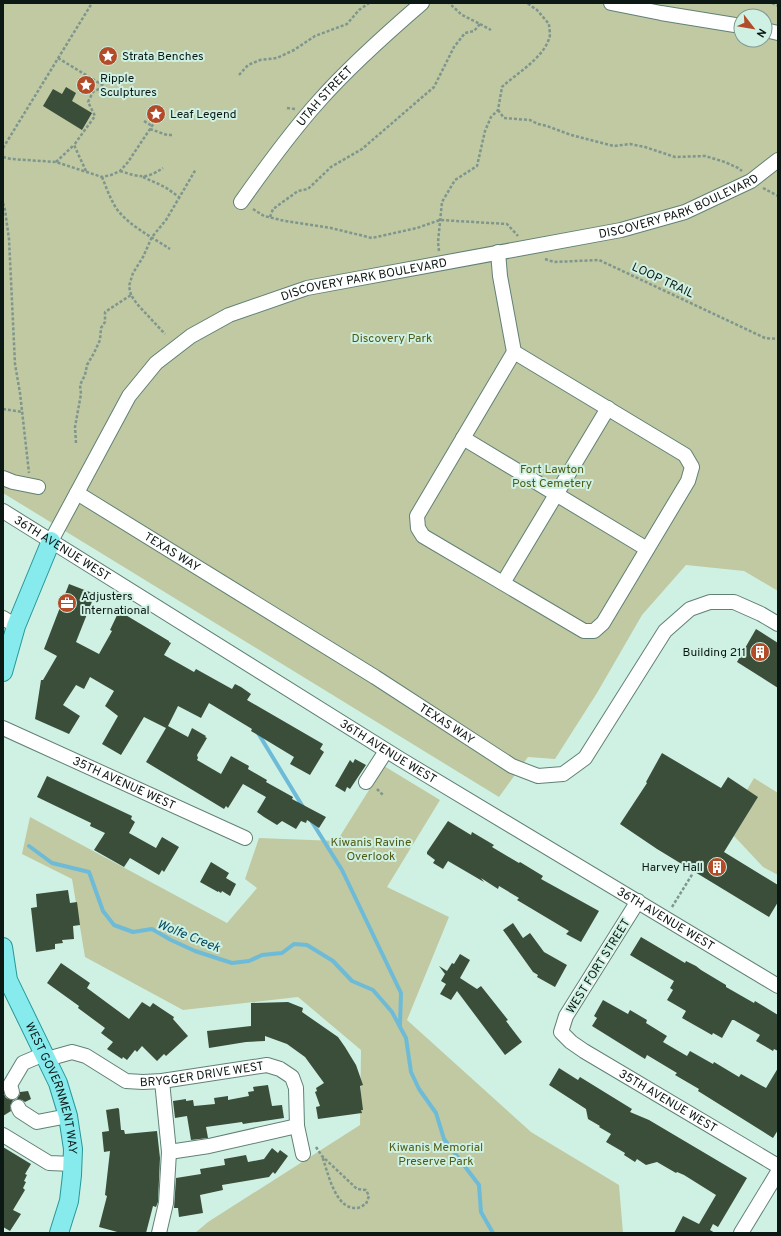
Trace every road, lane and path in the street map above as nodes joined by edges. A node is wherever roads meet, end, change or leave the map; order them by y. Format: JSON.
{"nodes":[{"id":1,"x":92,"y":3,"type":"edge"},
{"id":2,"x":369,"y":3,"type":"edge"},
{"id":3,"x":422,"y":3,"type":"edge"},
{"id":4,"x":449,"y":3,"type":"edge"},
{"id":5,"x":527,"y":3,"type":"edge"},
{"id":6,"x":611,"y":3,"type":"edge"},
{"id":7,"x":772,"y":3,"type":"edge"},
{"id":8,"x":778,"y":6,"type":"edge"},
{"id":9,"x":480,"y":24,"type":"junction"},
{"id":10,"x":733,"y":25,"type":"edge"},
{"id":11,"x":491,"y":30,"type":"dead end"},
{"id":12,"x":58,"y":58,"type":"junction"},
{"id":13,"x":239,"y":75,"type":"dead end"},
{"id":14,"x":105,"y":86,"type":"junction"},
{"id":15,"x":106,"y":90,"type":"dead end"},
{"id":16,"x":498,"y":110,"type":"junction"},
{"id":17,"x":156,"y":120,"type":"dead end"},
{"id":18,"x":144,"y":121,"type":"dead end"},
{"id":19,"x":152,"y":126,"type":"junction"},
{"id":20,"x":150,"y":130,"type":"junction"},
{"id":21,"x":173,"y":136,"type":"dead end"},
{"id":22,"x":74,"y":145,"type":"junction"},
{"id":23,"x":3,"y":148,"type":"edge"},
{"id":24,"x":3,"y":157,"type":"edge"},
{"id":25,"x":778,"y":160,"type":"edge"},
{"id":26,"x":56,"y":162,"type":"junction"},
{"id":27,"x":163,"y":168,"type":"dead end"},
{"id":28,"x":196,"y":169,"type":"dead end"},
{"id":29,"x":87,"y":171,"type":"junction"},
{"id":30,"x":120,"y":171,"type":"junction"},
{"id":31,"x":102,"y":177,"type":"junction"},
{"id":32,"x":142,"y":177,"type":"junction"},
{"id":33,"x":751,"y":180,"type":"junction"},
{"id":34,"x":778,"y":196,"type":"edge"},
{"id":35,"x":179,"y":197,"type":"junction"},
{"id":36,"x":3,"y":203,"type":"edge"},
{"id":37,"x":246,"y":205,"type":"joint"},
{"id":38,"x":270,"y":217,"type":"junction"},
{"id":39,"x":440,"y":220,"type":"junction"},
{"id":40,"x":518,"y":236,"type":"dead end"},
{"id":41,"x":152,"y":237,"type":"junction"},
{"id":42,"x":170,"y":249,"type":"dead end"},
{"id":43,"x":498,"y":252,"type":"junction"},
{"id":44,"x":439,"y":253,"type":"dead end"},
{"id":45,"x":543,"y":258,"type":"dead end"},
{"id":46,"x":131,"y":295,"type":"junction"},
{"id":47,"x":165,"y":334,"type":"dead end"},
{"id":48,"x":778,"y":339,"type":"edge"},
{"id":49,"x":514,"y":352,"type":"junction"},
{"id":50,"x":608,"y":408,"type":"junction"},
{"id":51,"x":3,"y":409,"type":"edge"},
{"id":52,"x":22,"y":412,"type":"junction"},
{"id":53,"x":463,"y":438,"type":"junction"},
{"id":54,"x":76,"y":443,"type":"dead end"},
{"id":55,"x":3,"y":478,"type":"edge"},
{"id":56,"x":35,"y":487,"type":"joint"},
{"id":57,"x":77,"y":493,"type":"junction"},
{"id":58,"x":556,"y":494,"type":"junction"},
{"id":59,"x":3,"y":511,"type":"edge"},
{"id":60,"x":51,"y":541,"type":"junction"},
{"id":61,"x":648,"y":549,"type":"junction"},
{"id":62,"x":503,"y":583,"type":"junction"},
{"id":63,"x":10,"y":622,"type":"edge"},
{"id":64,"x":778,"y":624,"type":"edge"},
{"id":65,"x":3,"y":672,"type":"edge"},
{"id":66,"x":3,"y":728,"type":"edge"},
{"id":67,"x":386,"y":751,"type":"junction"},
{"id":68,"x":366,"y":782,"type":"dead end"},
{"id":69,"x":245,"y":838,"type":"dead end"},
{"id":70,"x":693,"y":873,"type":"dead end"},
{"id":71,"x":680,"y":894,"type":"dead end"},
{"id":72,"x":638,"y":901,"type":"junction"},
{"id":73,"x":3,"y":947,"type":"edge"},
{"id":74,"x":5,"y":980,"type":"edge"},
{"id":75,"x":778,"y":986,"type":"edge"},
{"id":76,"x":561,"y":1032,"type":"joint"},
{"id":77,"x":45,"y":1056,"type":"junction"},
{"id":78,"x":162,"y":1081,"type":"junction"},
{"id":79,"x":12,"y":1092,"type":"dead end"},
{"id":80,"x":18,"y":1107,"type":"dead end"},
{"id":81,"x":68,"y":1116,"type":"junction"},
{"id":82,"x":297,"y":1126,"type":"junction"},
{"id":83,"x":3,"y":1135,"type":"edge"},
{"id":84,"x":315,"y":1145,"type":"dead end"},
{"id":85,"x":169,"y":1152,"type":"junction"},
{"id":86,"x":302,"y":1154,"type":"dead end"},
{"id":87,"x":322,"y":1156,"type":"junction"},
{"id":88,"x":73,"y":1164,"type":"junction"},
{"id":89,"x":778,"y":1166,"type":"edge"},
{"id":90,"x":778,"y":1172,"type":"edge"},
{"id":91,"x":59,"y":1233,"type":"edge"},
{"id":92,"x":159,"y":1233,"type":"edge"},
{"id":93,"x":741,"y":1233,"type":"edge"}],
"edges":[{"from":1,"to":12,"type":"path"},
{"from":2,"to":13,"type":"path"},
{"from":3,"to":37,"type":"street","name":"UTAH STREET"},
{"from":4,"to":9,"type":"path"},
{"from":5,"to":16,"type":"path"},
{"from":6,"to":10,"type":"street"},
{"from":7,"to":8,"type":"path"},
{"from":9,"to":11,"type":"path"},
{"from":9,"to":38,"type":"path"},
{"from":12,"to":14,"type":"path"},
{"from":12,"to":23,"type":"path"},
{"from":14,"to":15,"type":"path"},
{"from":14,"to":22,"type":"path"},
{"from":16,"to":33,"type":"path"},
{"from":16,"to":39,"type":"path"},
{"from":17,"to":19,"type":"path"},
{"from":18,"to":19,"type":"path"},
{"from":19,"to":20,"type":"path"},
{"from":20,"to":21,"type":"path"},
{"from":20,"to":30,"type":"path"},
{"from":22,"to":26,"type":"path"},
{"from":22,"to":29,"type":"path"},
{"from":24,"to":26,"type":"path"},
{"from":25,"to":33,"type":"street","name":"DISCOVERY PARK BOULEVARD"},
{"from":26,"to":29,"type":"path"},
{"from":27,"to":32,"type":"path"},
{"from":28,"to":35,"type":"path"},
{"from":29,"to":31,"type":"path"},
{"from":30,"to":31,"type":"path"},
{"from":30,"to":32,"type":"path"},
{"from":31,"to":41,"type":"path"},
{"from":32,"to":35,"type":"path"},
{"from":33,"to":34,"type":"path"},
{"from":33,"to":43,"type":"street","name":"DISCOVERY PARK BOULEVARD"},
{"from":35,"to":41,"type":"path"},
{"from":36,"to":52,"type":"path"},
{"from":37,"to":38,"type":"path"},
{"from":38,"to":39,"type":"path"},
{"from":39,"to":40,"type":"path"},
{"from":39,"to":44,"type":"path"},
{"from":41,"to":42,"type":"path"},
{"from":41,"to":46,"type":"path"},
{"from":43,"to":49,"type":"street"},
{"from":43,"to":57,"type":"street","name":"DISCOVERY PARK BOULEVARD"},
{"from":45,"to":48,"type":"path","name":"LOOP TRAIL"},
{"from":46,"to":47,"type":"path"},
{"from":46,"to":54,"type":"path"},
{"from":49,"to":50,"type":"street"},
{"from":49,"to":53,"type":"street"},
{"from":50,"to":58,"type":"street"},
{"from":50,"to":61,"type":"street"},
{"from":51,"to":52,"type":"path"},
{"from":52,"to":56,"type":"path"},
{"from":53,"to":58,"type":"street"},
{"from":53,"to":62,"type":"street"},
{"from":55,"to":56,"type":"street"},
{"from":57,"to":60,"type":"street","name":"DISCOVERY PARK BOULEVARD"},
{"from":57,"to":64,"type":"street","name":"TEXAS WAY"},
{"from":58,"to":61,"type":"street"},
{"from":58,"to":62,"type":"street"},
{"from":59,"to":60,"type":"street","name":"36TH AVENUE WEST"},
{"from":60,"to":63,"type":"main road"},
{"from":60,"to":67,"type":"street","name":"36TH AVENUE WEST"},
{"from":61,"to":62,"type":"street"},
{"from":63,"to":65,"type":"main road"},
{"from":66,"to":69,"type":"street","name":"35TH AVENUE WEST"},
{"from":67,"to":68,"type":"street"},
{"from":67,"to":72,"type":"street","name":"36TH AVENUE WEST"},
{"from":70,"to":71,"type":"path"},
{"from":72,"to":75,"type":"street","name":"36TH AVENUE WEST"},
{"from":72,"to":76,"type":"street","name":"WEST FORT STREET"},
{"from":73,"to":74,"type":"main road","name":"WEST GOVERNMENT WAY"},
{"from":74,"to":77,"type":"main road","name":"WEST GOVERNMENT WAY"},
{"from":76,"to":89,"type":"street","name":"35TH AVENUE WEST"},
{"from":77,"to":78,"type":"street","name":"BRYGGER DRIVE WEST"},
{"from":77,"to":79,"type":"street"},
{"from":77,"to":81,"type":"main road","name":"WEST GOVERNMENT WAY"},
{"from":78,"to":82,"type":"street","name":"BRYGGER DRIVE WEST"},
{"from":78,"to":85,"type":"street"},
{"from":80,"to":81,"type":"street"},
{"from":81,"to":88,"type":"main road","name":"WEST GOVERNMENT WAY"},
{"from":82,"to":85,"type":"street"},
{"from":82,"to":86,"type":"street","name":"BRYGGER DRIVE WEST"},
{"from":83,"to":88,"type":"street"},
{"from":84,"to":87,"type":"path"},
{"from":85,"to":92,"type":"street"},
{"from":87,"to":87,"type":"path"},
{"from":88,"to":91,"type":"main road","name":"WEST GOVERNMENT WAY"},
{"from":90,"to":93,"type":"street"}]}
